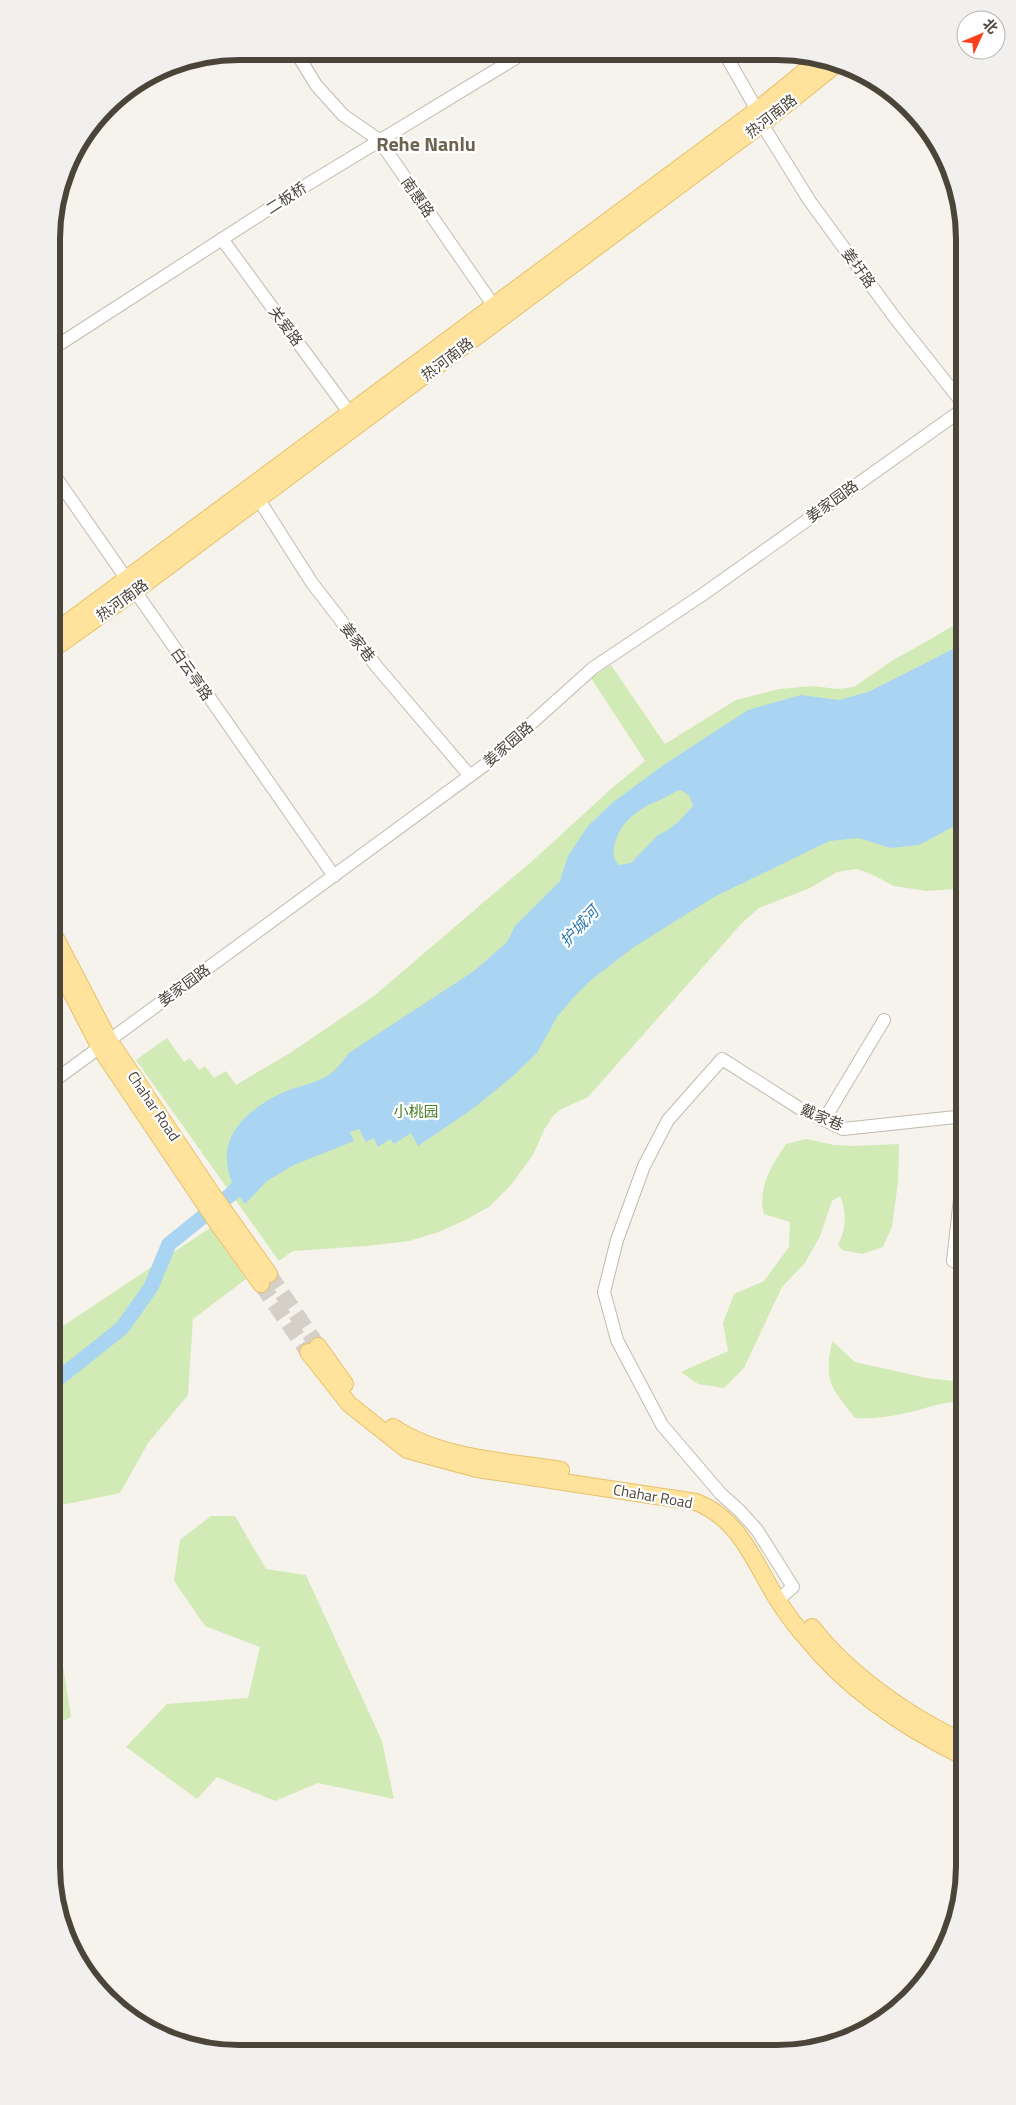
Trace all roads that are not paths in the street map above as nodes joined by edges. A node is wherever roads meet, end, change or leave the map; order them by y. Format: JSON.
{"nodes":[{"id":1,"x":301,"y":60,"type":"edge"},
{"id":2,"x":512,"y":60,"type":"edge"},
{"id":3,"x":728,"y":60,"type":"edge"},
{"id":4,"x":815,"y":64,"type":"edge"},
{"id":5,"x":830,"y":69,"type":"edge"},
{"id":6,"x":760,"y":117,"type":"junction"},
{"id":7,"x":379,"y":140,"type":"junction"},
{"id":8,"x":222,"y":240,"type":"junction"},
{"id":9,"x":498,"y":312,"type":"junction"},
{"id":10,"x":60,"y":344,"type":"edge"},
{"id":11,"x":956,"y":394,"type":"edge"},
{"id":12,"x":956,"y":414,"type":"edge"},
{"id":13,"x":354,"y":419,"type":"junction"},
{"id":14,"x":60,"y":484,"type":"edge"},
{"id":15,"x":254,"y":493,"type":"junction"},
{"id":16,"x":130,"y":585,"type":"junction"},
{"id":17,"x":60,"y":629,"type":"edge"},
{"id":18,"x":60,"y":643,"type":"edge"},
{"id":19,"x":470,"y":776,"type":"junction"},
{"id":20,"x":334,"y":876,"type":"junction"},
{"id":21,"x":60,"y":946,"type":"edge"},
{"id":22,"x":60,"y":967,"type":"edge"},
{"id":23,"x":884,"y":1020,"type":"dead end"},
{"id":24,"x":105,"y":1044,"type":"junction"},
{"id":25,"x":60,"y":1077,"type":"edge"},
{"id":26,"x":956,"y":1117,"type":"edge"},
{"id":27,"x":824,"y":1120,"type":"junction"},
{"id":28,"x":956,"y":1232,"type":"edge"},
{"id":29,"x":953,"y":1261,"type":"dead end"},
{"id":30,"x":265,"y":1279,"type":"tunnel mouth"},
{"id":31,"x":313,"y":1349,"type":"tunnel mouth"},
{"id":32,"x":782,"y":1597,"type":"junction"},
{"id":33,"x":956,"y":1738,"type":"edge"},
{"id":34,"x":956,"y":1753,"type":"edge"}],
"edges":[{"from":1,"to":7,"type":"street","name":"南惠路"},
{"from":2,"to":7,"type":"street","name":"二板桥"},
{"from":3,"to":6,"type":"street","name":"姜圩路"},
{"from":4,"to":6,"type":"main road","name":"热河南路"},
{"from":5,"to":6,"type":"main road","name":"热河南路"},
{"from":6,"to":9,"type":"main road","name":"热河南路"},
{"from":6,"to":11,"type":"street","name":"姜圩路"},
{"from":7,"to":8,"type":"street","name":"二板桥"},
{"from":7,"to":9,"type":"street","name":"南惠路"},
{"from":8,"to":10,"type":"street","name":"二板桥"},
{"from":8,"to":13,"type":"street","name":"关爱路"},
{"from":9,"to":13,"type":"main road","name":"热河南路"},
{"from":12,"to":19,"type":"street","name":"姜家园路"},
{"from":13,"to":15,"type":"main road","name":"热河南路"},
{"from":14,"to":16,"type":"street","name":"白云亭路"},
{"from":15,"to":16,"type":"main road","name":"热河南路"},
{"from":15,"to":19,"type":"street","name":"姜家巷"},
{"from":16,"to":17,"type":"main road","name":"热河南路"},
{"from":16,"to":18,"type":"main road","name":"热河南路"},
{"from":16,"to":20,"type":"street","name":"白云亭路"},
{"from":19,"to":20,"type":"street","name":"姜家园路"},
{"from":20,"to":24,"type":"street","name":"姜家园路"},
{"from":21,"to":24,"type":"main road","name":"Chahar Road"},
{"from":22,"to":24,"type":"main road","name":"Chahar Road"},
{"from":23,"to":27,"type":"street"},
{"from":24,"to":25,"type":"street","name":"姜家园路"},
{"from":24,"to":30,"type":"main road","name":"Chahar Road"},
{"from":26,"to":27,"type":"street","name":"戴家巷"},
{"from":27,"to":32,"type":"street","name":"戴家巷"},
{"from":28,"to":29,"type":"street"},
{"from":31,"to":32,"type":"main road","name":"Chahar Road"},
{"from":32,"to":33,"type":"main road","name":"Chahar Road"},
{"from":32,"to":34,"type":"main road","name":"Chahar Road"}]}
